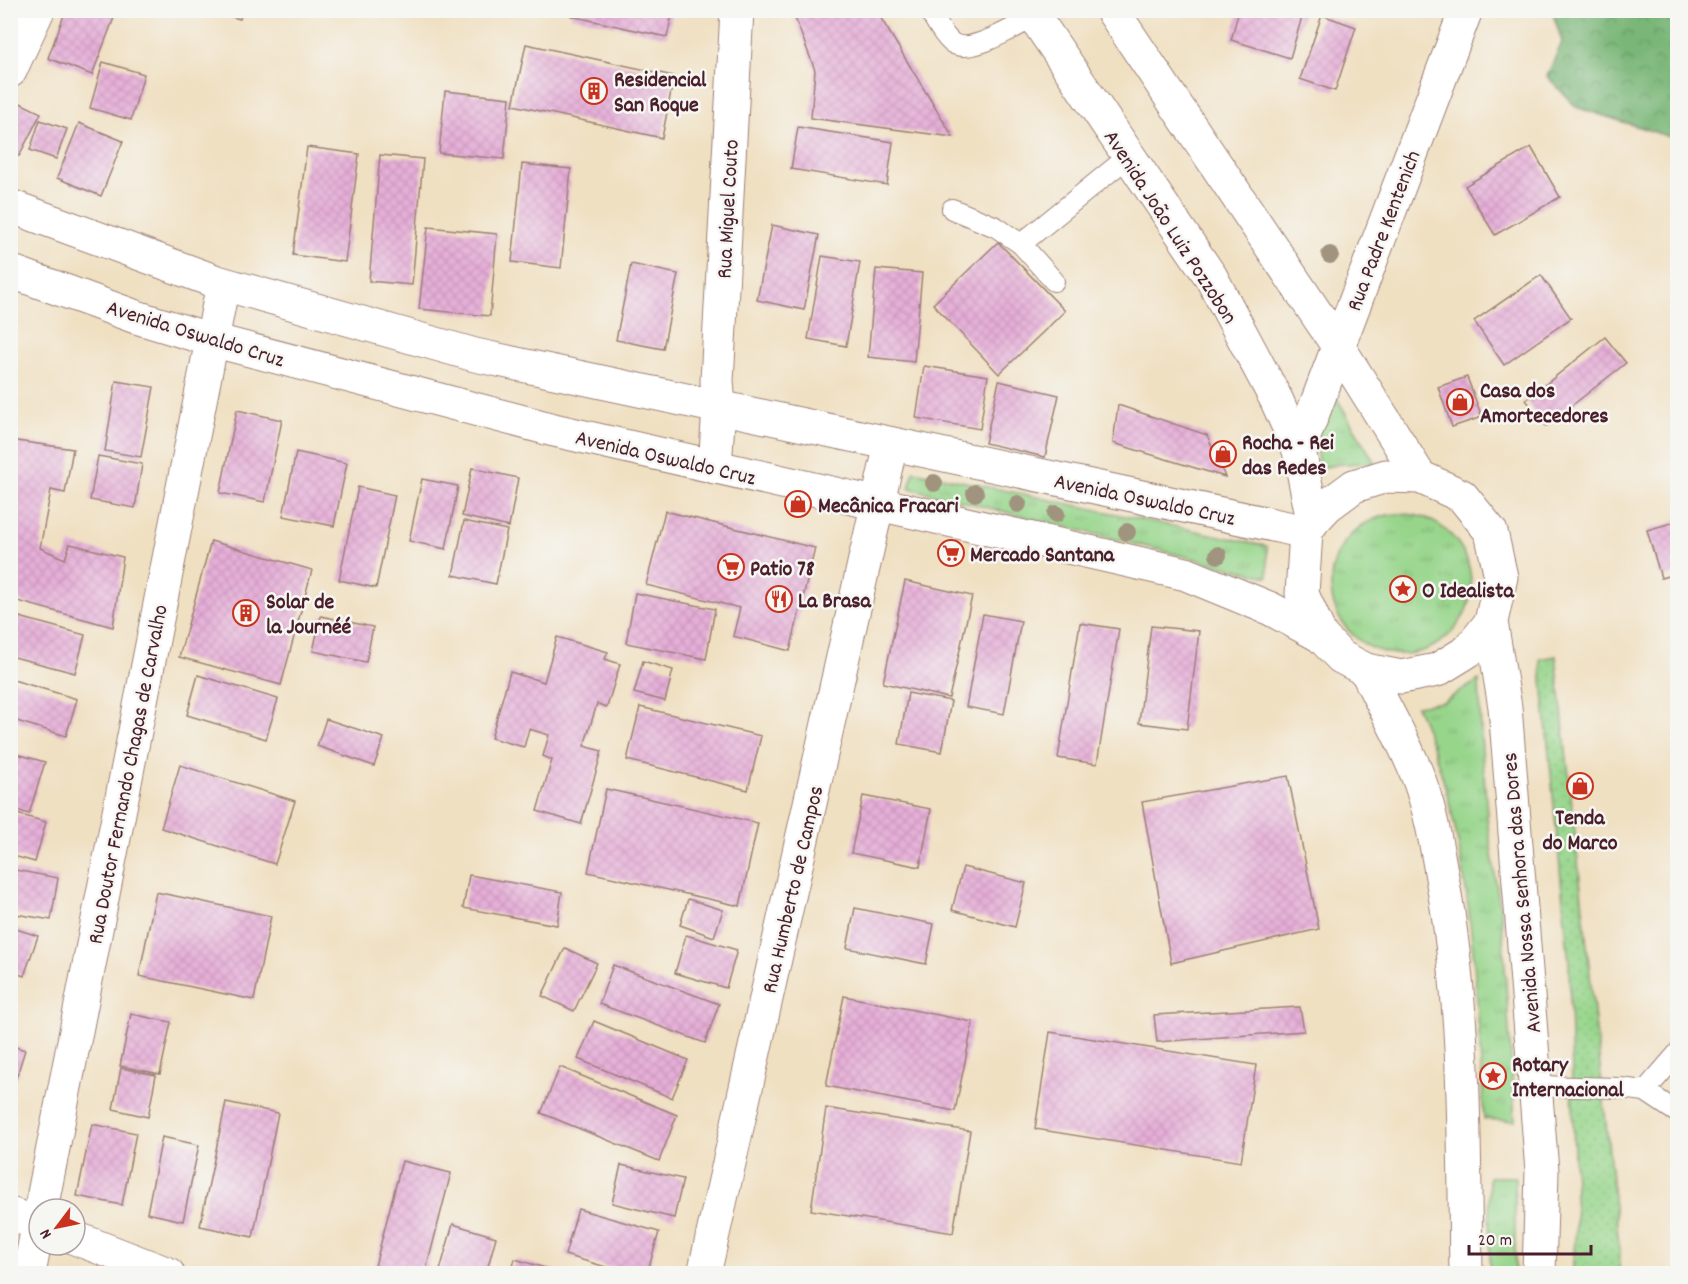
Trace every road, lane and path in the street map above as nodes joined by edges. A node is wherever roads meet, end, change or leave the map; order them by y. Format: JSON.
{"nodes":[{"id":1,"x":38,"y":10,"type":"edge"},
{"id":2,"x":737,"y":10,"type":"edge"},
{"id":3,"x":929,"y":10,"type":"edge"},
{"id":4,"x":1112,"y":10,"type":"edge"},
{"id":5,"x":1466,"y":10,"type":"edge"},
{"id":6,"x":1032,"y":14,"type":"edge"},
{"id":7,"x":10,"y":71,"type":"edge"},
{"id":8,"x":1129,"y":156,"type":"junction"},
{"id":9,"x":10,"y":206,"type":"edge"},
{"id":10,"x":952,"y":209,"type":"dead end"},
{"id":11,"x":1021,"y":244,"type":"junction"},
{"id":12,"x":10,"y":271,"type":"edge"},
{"id":13,"x":1054,"y":281,"type":"dead end"},
{"id":14,"x":223,"y":284,"type":"junction"},
{"id":15,"x":212,"y":340,"type":"junction"},
{"id":16,"x":1338,"y":346,"type":"junction"},
{"id":17,"x":718,"y":407,"type":"junction"},
{"id":18,"x":891,"y":444,"type":"junction"},
{"id":19,"x":1299,"y":450,"type":"junction"},
{"id":20,"x":715,"y":467,"type":"junction"},
{"id":21,"x":1420,"y":477,"type":"junction"},
{"id":22,"x":877,"y":504,"type":"junction"},
{"id":23,"x":1309,"y":527,"type":"junction"},
{"id":24,"x":1491,"y":622,"type":"junction"},
{"id":25,"x":1321,"y":636,"type":"junction"},
{"id":26,"x":1366,"y":670,"type":"junction"},
{"id":27,"x":1677,"y":1053,"type":"edge"},
{"id":28,"x":1535,"y":1086,"type":"junction"},
{"id":29,"x":1644,"y":1091,"type":"junction"},
{"id":30,"x":1677,"y":1113,"type":"edge"},
{"id":31,"x":43,"y":1197,"type":"edge"},
{"id":32,"x":10,"y":1214,"type":"edge"},
{"id":33,"x":27,"y":1219,"type":"edge"},
{"id":34,"x":87,"y":1243,"type":"edge"},
{"id":35,"x":32,"y":1257,"type":"edge"},
{"id":36,"x":28,"y":1274,"type":"edge"},
{"id":37,"x":168,"y":1274,"type":"edge"},
{"id":38,"x":705,"y":1274,"type":"edge"},
{"id":39,"x":1466,"y":1274,"type":"edge"},
{"id":40,"x":1539,"y":1274,"type":"edge"}],
"edges":[{"from":1,"to":7,"type":"street"},
{"from":2,"to":17,"type":"street","name":"Rua Miguel Couto"},
{"from":3,"to":6,"type":"lane"},
{"from":4,"to":16,"type":"street"},
{"from":5,"to":16,"type":"street","name":"Rua Padre Kentenich"},
{"from":6,"to":8,"type":"street","name":"Avenida João Luiz Pozzobon"},
{"from":8,"to":11,"type":"lane"},
{"from":8,"to":19,"type":"street","name":"Avenida João Luiz Pozzobon"},
{"from":9,"to":14,"type":"street","name":"Avenida Oswaldo Cruz"},
{"from":10,"to":11,"type":"lane"},
{"from":11,"to":13,"type":"lane"},
{"from":12,"to":15,"type":"street","name":"Avenida Oswaldo Cruz"},
{"from":14,"to":15,"type":"street","name":"Rua Doutor Fernando Chagas de Carvalho"},
{"from":14,"to":17,"type":"street","name":"Avenida Oswaldo Cruz"},
{"from":15,"to":20,"type":"street","name":"Avenida Oswaldo Cruz"},
{"from":15,"to":31,"type":"street","name":"Rua Doutor Fernando Chagas de Carvalho"},
{"from":16,"to":19,"type":"street","name":"Rua Padre Kentenich"},
{"from":16,"to":21,"type":"street"},
{"from":17,"to":18,"type":"street","name":"Avenida Oswaldo Cruz"},
{"from":17,"to":20,"type":"street","name":"Rua Miguel Couto"},
{"from":18,"to":22,"type":"street","name":"Rua Humberto de Campos"},
{"from":18,"to":23,"type":"street","name":"Avenida Oswaldo Cruz"},
{"from":19,"to":23,"type":"street","name":"Avenida João Luiz Pozzobon"},
{"from":20,"to":22,"type":"street","name":"Avenida Oswaldo Cruz"},
{"from":21,"to":23,"type":"street"},
{"from":21,"to":24,"type":"street"},
{"from":22,"to":25,"type":"street","name":"Avenida Oswaldo Cruz"},
{"from":22,"to":38,"type":"street","name":"Rua Humberto de Campos"},
{"from":23,"to":25,"type":"street"},
{"from":24,"to":26,"type":"street"},
{"from":24,"to":28,"type":"street","name":"Avenida Nossa Senhora das Dores"},
{"from":25,"to":26,"type":"street"},
{"from":26,"to":39,"type":"street"},
{"from":27,"to":29,"type":"lane"},
{"from":28,"to":29,"type":"lane"},
{"from":28,"to":40,"type":"street","name":"Avenida Nossa Senhora das Dores"},
{"from":29,"to":30,"type":"lane"},
{"from":32,"to":33,"type":"street"},
{"from":34,"to":37,"type":"street"},
{"from":35,"to":36,"type":"street"}]}
